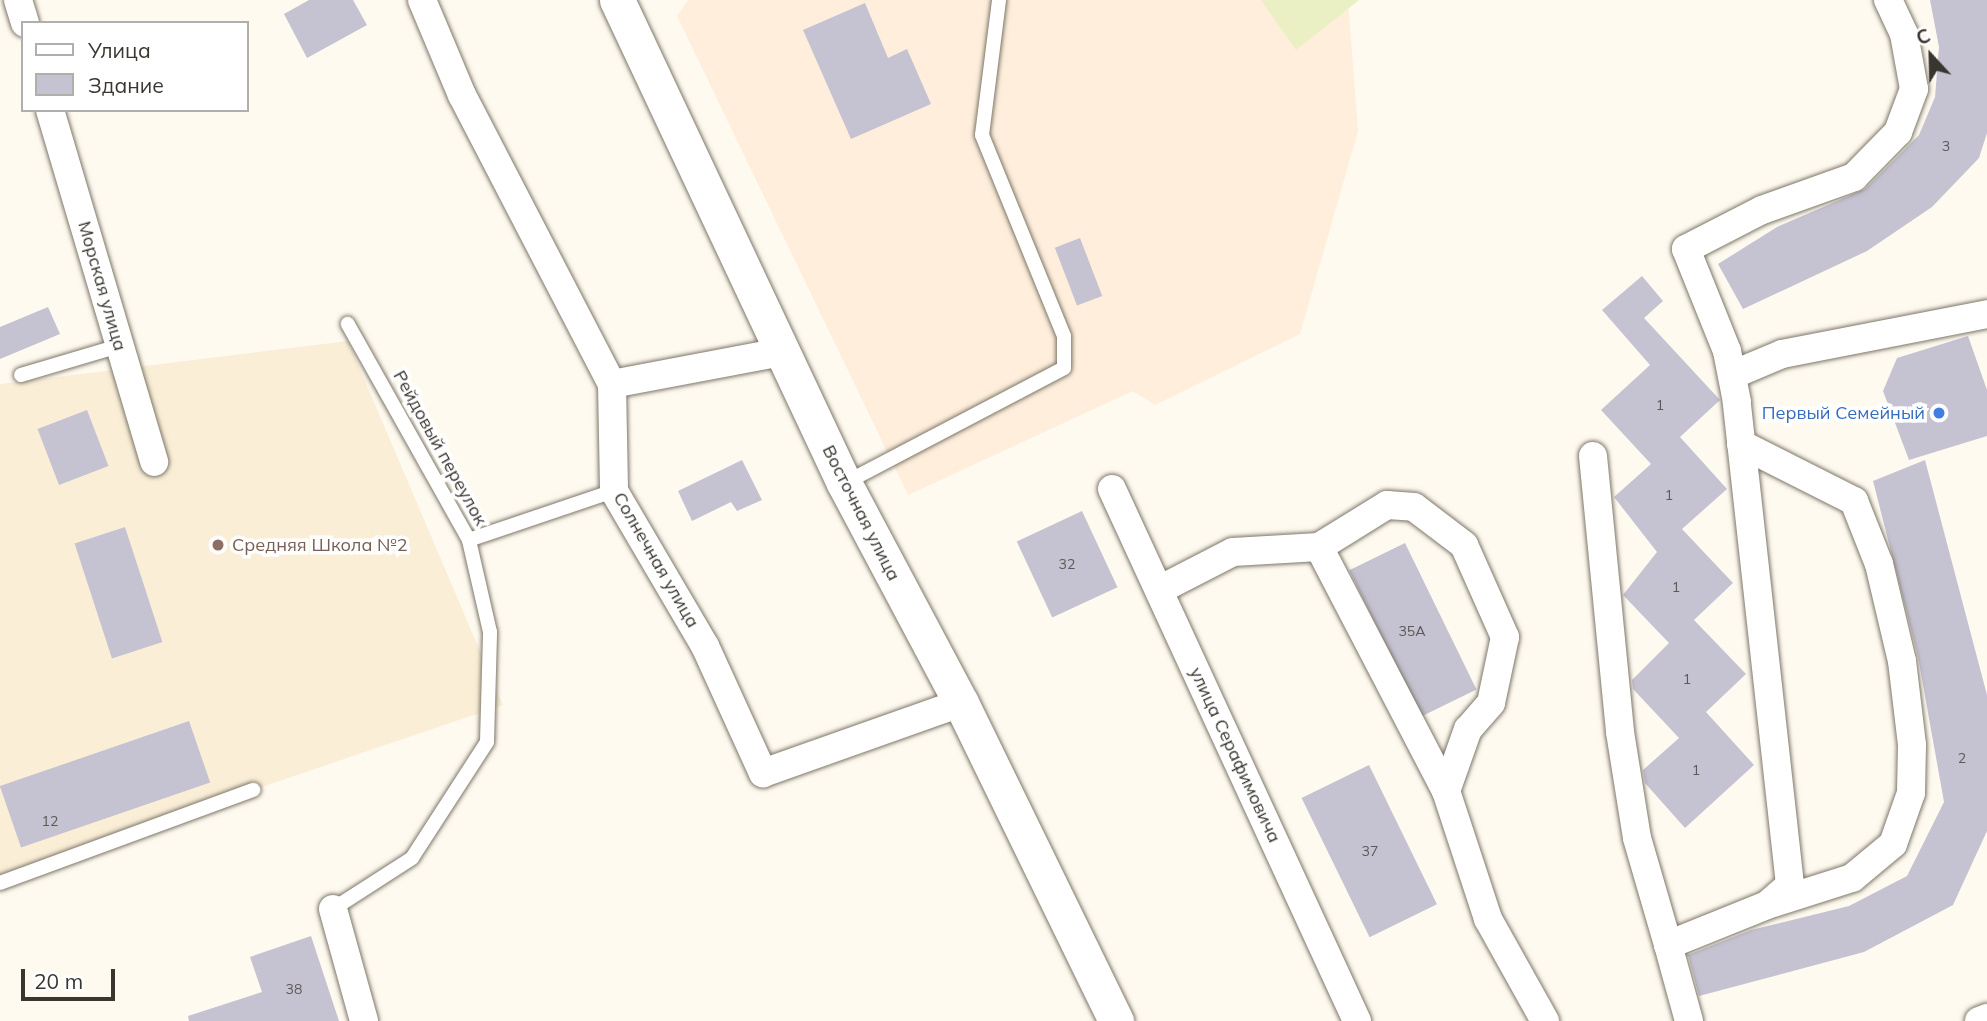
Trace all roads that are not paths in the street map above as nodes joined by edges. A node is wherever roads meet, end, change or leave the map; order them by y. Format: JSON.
{"nodes":[{"id":1,"x":18,"y":0,"type":"edge"},
{"id":2,"x":422,"y":0,"type":"edge"},
{"id":3,"x":617,"y":0,"type":"edge"},
{"id":4,"x":999,"y":0,"type":"edge"},
{"id":5,"x":1888,"y":0,"type":"edge"},
{"id":6,"x":24,"y":21,"type":"edge"},
{"id":7,"x":51,"y":112,"type":"edge"},
{"id":8,"x":1987,"y":314,"type":"edge"},
{"id":9,"x":348,"y":324,"type":"dead end"},
{"id":10,"x":119,"y":346,"type":"junction"},
{"id":11,"x":782,"y":352,"type":"junction"},
{"id":12,"x":21,"y":375,"type":"dead end"},
{"id":13,"x":1732,"y":375,"type":"junction"},
{"id":14,"x":612,"y":384,"type":"junction"},
{"id":15,"x":1741,"y":444,"type":"junction"},
{"id":16,"x":1593,"y":456,"type":"dead end"},
{"id":17,"x":154,"y":462,"type":"dead end"},
{"id":18,"x":844,"y":483,"type":"junction"},
{"id":19,"x":1112,"y":489,"type":"dead end"},
{"id":20,"x":614,"y":491,"type":"junction"},
{"id":21,"x":469,"y":540,"type":"junction"},
{"id":22,"x":1319,"y":547,"type":"junction"},
{"id":23,"x":1159,"y":590,"type":"junction"},
{"id":24,"x":961,"y":703,"type":"junction"},
{"id":25,"x":253,"y":790,"type":"dead end"},
{"id":26,"x":1446,"y":791,"type":"junction"},
{"id":27,"x":0,"y":883,"type":"edge"},
{"id":28,"x":1767,"y":905,"type":"junction"},
{"id":29,"x":333,"y":909,"type":"joint"},
{"id":30,"x":1668,"y":945,"type":"junction"},
{"id":31,"x":1987,"y":1018,"type":"edge"},
{"id":32,"x":364,"y":1021,"type":"edge"},
{"id":33,"x":1116,"y":1021,"type":"edge"},
{"id":34,"x":1357,"y":1021,"type":"edge"},
{"id":35,"x":1545,"y":1021,"type":"edge"},
{"id":36,"x":1689,"y":1021,"type":"edge"},
{"id":37,"x":1979,"y":1021,"type":"edge"}],
"edges":[{"from":1,"to":6,"type":"street"},
{"from":2,"to":14,"type":"street","name":"Солнечная улица"},
{"from":3,"to":11,"type":"street","name":"Восточная улица"},
{"from":4,"to":18,"type":"lane"},
{"from":5,"to":13,"type":"street"},
{"from":7,"to":10,"type":"street","name":"Морская улица"},
{"from":8,"to":13,"type":"street"},
{"from":9,"to":21,"type":"lane","name":"Рейдовый переулок"},
{"from":10,"to":12,"type":"lane"},
{"from":10,"to":17,"type":"street","name":"Морская улица"},
{"from":11,"to":14,"type":"street"},
{"from":11,"to":18,"type":"street","name":"Восточная улица"},
{"from":13,"to":15,"type":"street"},
{"from":14,"to":20,"type":"street","name":"Солнечная улица"},
{"from":15,"to":28,"type":"street"},
{"from":15,"to":28,"type":"street"},
{"from":16,"to":30,"type":"street"},
{"from":18,"to":24,"type":"street","name":"Восточная улица"},
{"from":19,"to":23,"type":"street","name":"улица Серафимовича"},
{"from":20,"to":21,"type":"lane"},
{"from":20,"to":24,"type":"street","name":"Солнечная улица"},
{"from":21,"to":29,"type":"lane","name":"Рейдовый переулок"},
{"from":22,"to":23,"type":"street"},
{"from":22,"to":26,"type":"street"},
{"from":22,"to":26,"type":"street"},
{"from":23,"to":34,"type":"street","name":"улица Серафимовича"},
{"from":24,"to":33,"type":"street","name":"Восточная улица"},
{"from":25,"to":27,"type":"lane"},
{"from":26,"to":35,"type":"street"},
{"from":28,"to":30,"type":"street"},
{"from":29,"to":32,"type":"street"},
{"from":30,"to":36,"type":"street"},
{"from":31,"to":37,"type":"street"}]}
